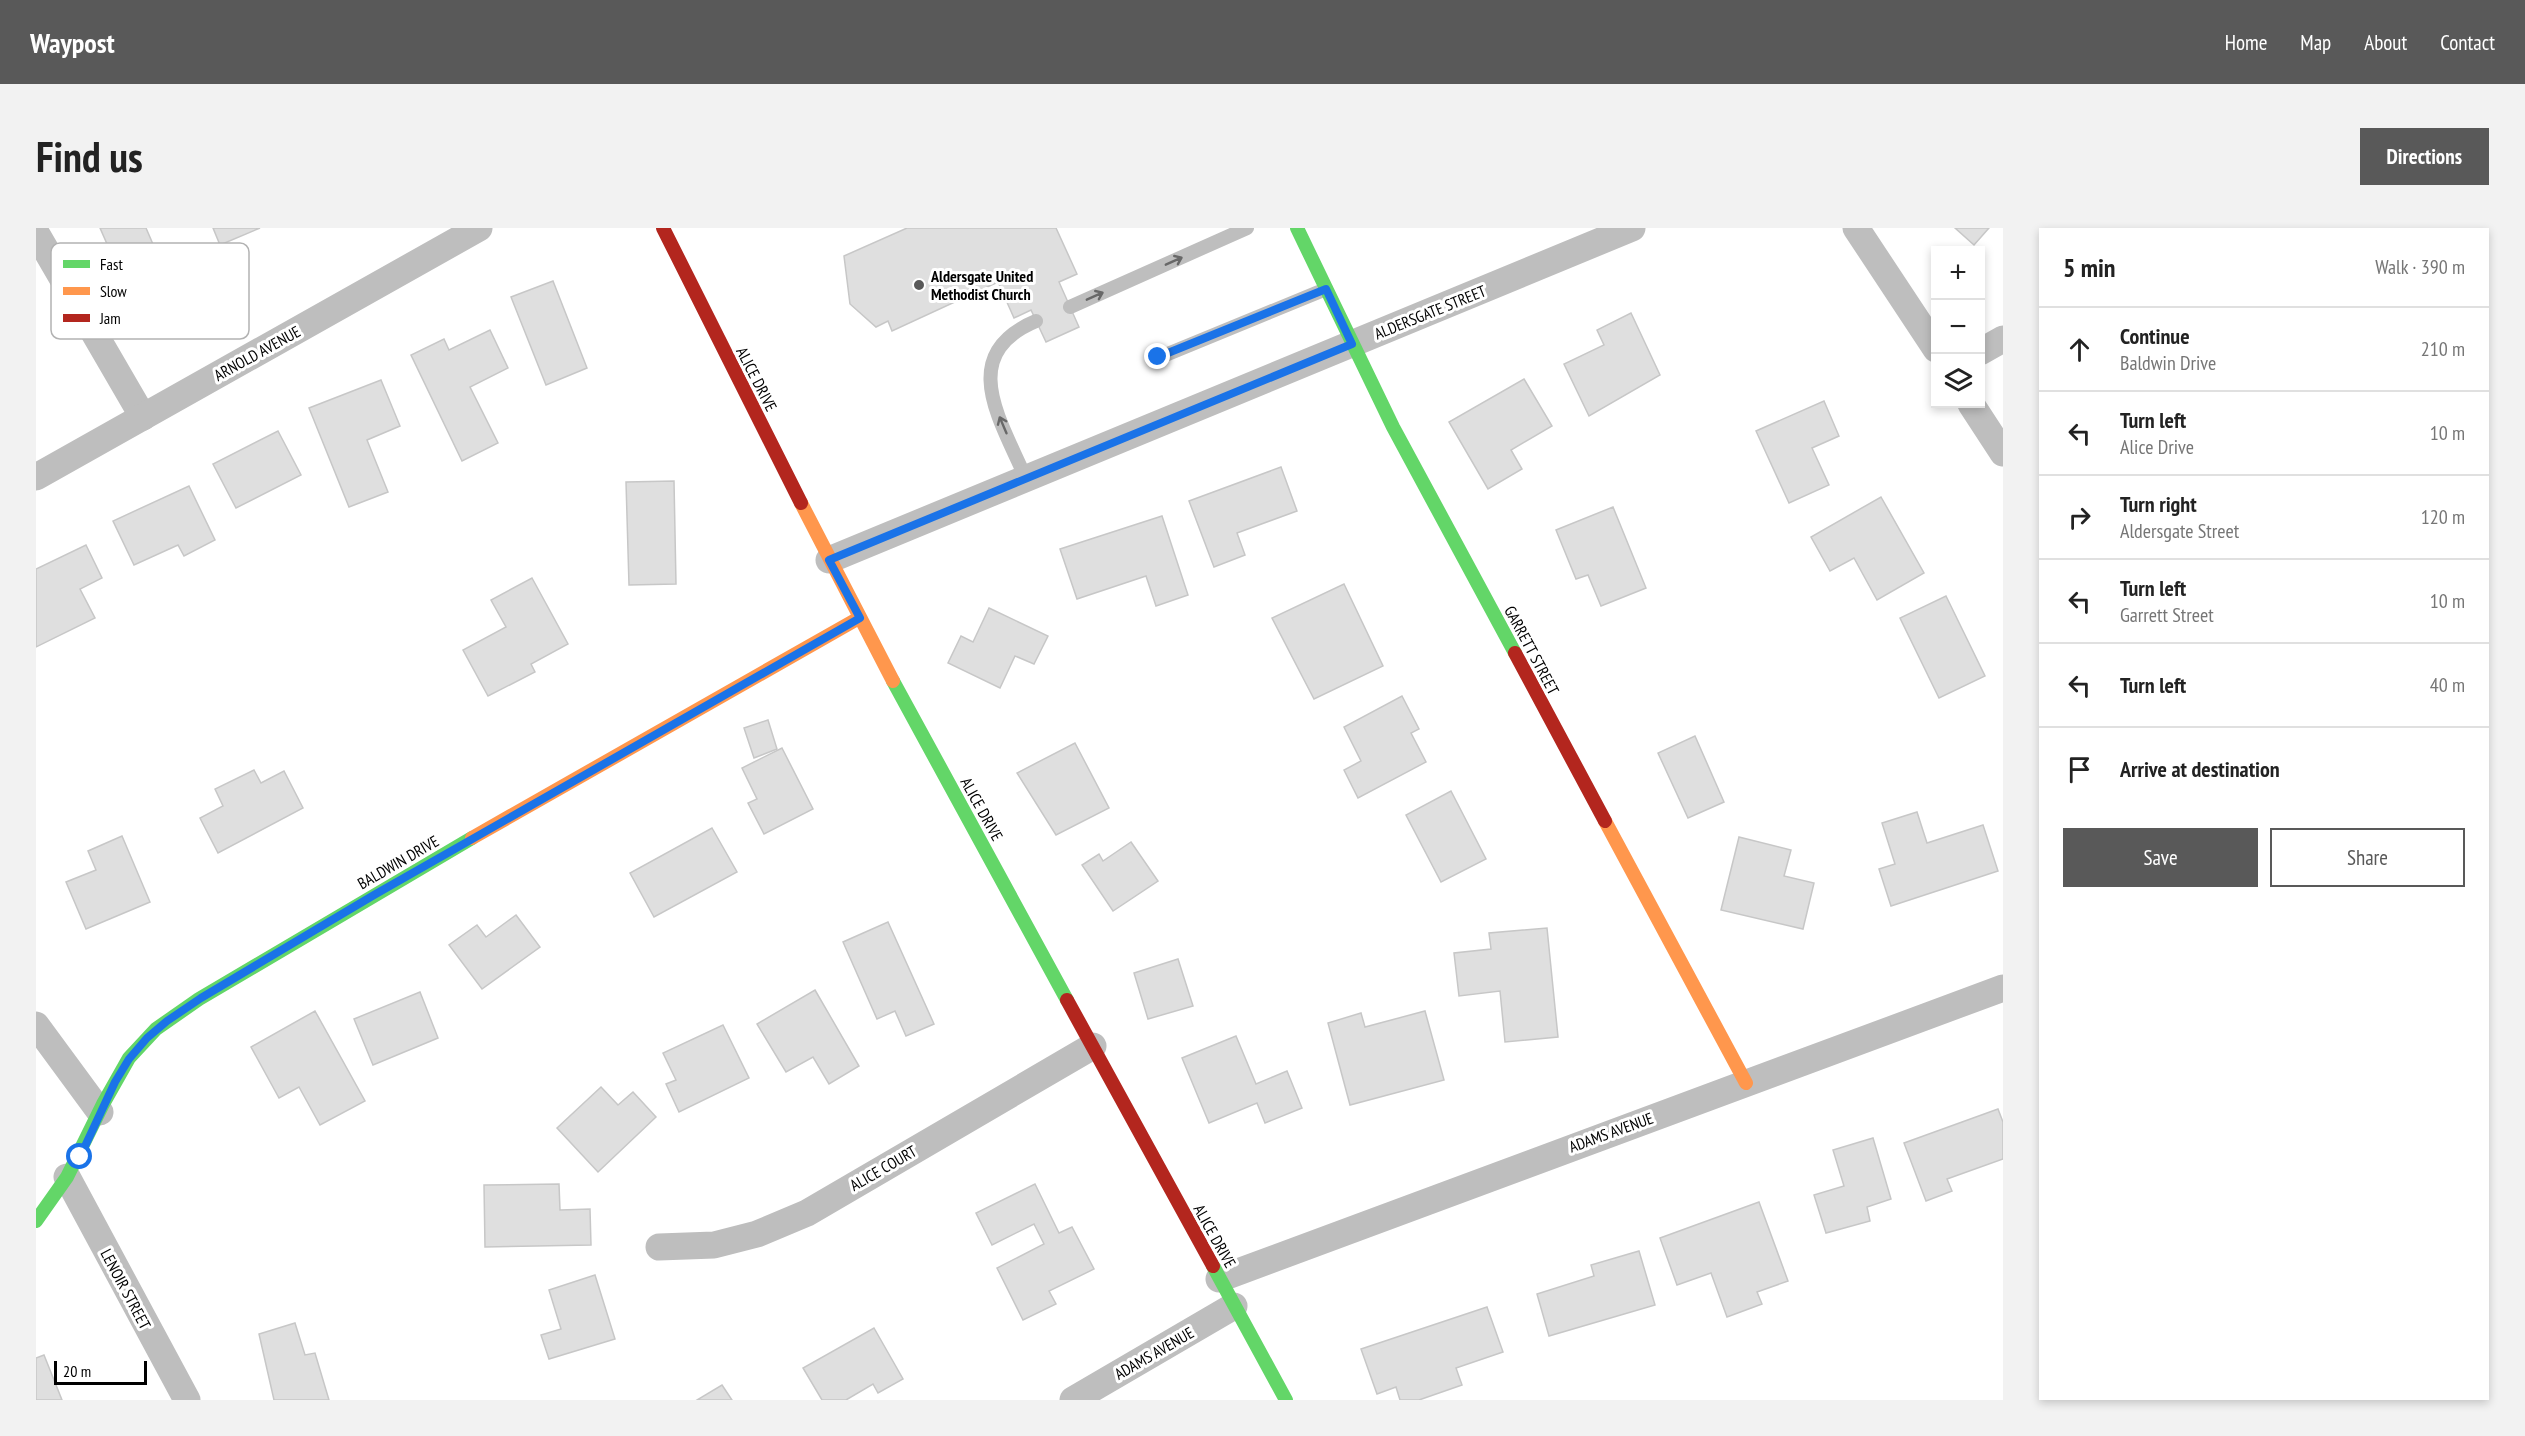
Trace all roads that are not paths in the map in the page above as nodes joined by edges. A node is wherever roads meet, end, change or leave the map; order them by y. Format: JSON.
{"nodes":[{"id":1,"x":479,"y":228,"type":"edge"},
{"id":2,"x":663,"y":228,"type":"edge"},
{"id":3,"x":1247,"y":228,"type":"edge"},
{"id":4,"x":1297,"y":228,"type":"edge"},
{"id":5,"x":1632,"y":228,"type":"edge"},
{"id":6,"x":1856,"y":228,"type":"edge"},
{"id":7,"x":36,"y":233,"type":"edge"},
{"id":8,"x":51,"y":259,"type":"edge"},
{"id":9,"x":1326,"y":289,"type":"junction"},
{"id":10,"x":1070,"y":307,"type":"dead end"},
{"id":11,"x":1036,"y":321,"type":"dead end"},
{"id":12,"x":98,"y":339,"type":"edge"},
{"id":13,"x":2003,"y":339,"type":"edge"},
{"id":14,"x":1931,"y":343,"type":"edge"},
{"id":15,"x":1352,"y":344,"type":"junction"},
{"id":16,"x":1985,"y":349,"type":"edge"},
{"id":17,"x":1158,"y":357,"type":"dead end"},
{"id":18,"x":1974,"y":408,"type":"edge"},
{"id":19,"x":143,"y":417,"type":"junction"},
{"id":20,"x":2003,"y":453,"type":"edge"},
{"id":21,"x":36,"y":477,"type":"edge"},
{"id":22,"x":1026,"y":479,"type":"junction"},
{"id":23,"x":829,"y":560,"type":"junction"},
{"id":24,"x":860,"y":618,"type":"junction"},
{"id":25,"x":2003,"y":988,"type":"edge"},
{"id":26,"x":36,"y":1025,"type":"edge"},
{"id":27,"x":1093,"y":1046,"type":"junction"},
{"id":28,"x":1746,"y":1083,"type":"junction"},
{"id":29,"x":100,"y":1112,"type":"junction"},
{"id":30,"x":67,"y":1177,"type":"junction"},
{"id":31,"x":36,"y":1221,"type":"edge"},
{"id":32,"x":659,"y":1247,"type":"dead end"},
{"id":33,"x":1219,"y":1279,"type":"junction"},
{"id":34,"x":1234,"y":1306,"type":"junction"},
{"id":35,"x":186,"y":1400,"type":"edge"},
{"id":36,"x":1073,"y":1400,"type":"edge"},
{"id":37,"x":1286,"y":1400,"type":"edge"}],
"edges":[{"from":1,"to":19,"type":"street","name":"ARNOLD AVENUE"},
{"from":2,"to":23,"type":"street","name":"ALICE DRIVE"},
{"from":10,"to":3,"type":"lane","one_way":true},
{"from":4,"to":9,"type":"street","name":"GARRETT STREET"},
{"from":5,"to":15,"type":"street","name":"ALDERSGATE STREET"},
{"from":6,"to":14,"type":"street"},
{"from":7,"to":8,"type":"street"},
{"from":9,"to":15,"type":"street","name":"GARRETT STREET"},
{"from":9,"to":17,"type":"lane"},
{"from":22,"to":11,"type":"lane","one_way":true},
{"from":12,"to":19,"type":"street"},
{"from":13,"to":16,"type":"street"},
{"from":15,"to":22,"type":"street","name":"ALDERSGATE STREET"},
{"from":15,"to":28,"type":"street","name":"GARRETT STREET"},
{"from":18,"to":20,"type":"street"},
{"from":19,"to":21,"type":"street","name":"ARNOLD AVENUE"},
{"from":22,"to":23,"type":"street","name":"ALDERSGATE STREET"},
{"from":23,"to":24,"type":"street","name":"ALICE DRIVE"},
{"from":24,"to":27,"type":"street","name":"ALICE DRIVE"},
{"from":24,"to":29,"type":"street","name":"BALDWIN DRIVE"},
{"from":25,"to":28,"type":"street","name":"ADAMS AVENUE"},
{"from":26,"to":29,"type":"street"},
{"from":27,"to":32,"type":"street","name":"ALICE COURT"},
{"from":27,"to":33,"type":"street","name":"ALICE DRIVE"},
{"from":28,"to":33,"type":"street","name":"ADAMS AVENUE"},
{"from":29,"to":30,"type":"street","name":"BALDWIN DRIVE"},
{"from":30,"to":31,"type":"street","name":"BALDWIN DRIVE"},
{"from":30,"to":35,"type":"street","name":"LENOIR STREET"},
{"from":33,"to":34,"type":"street","name":"ALICE DRIVE"},
{"from":34,"to":36,"type":"street","name":"ADAMS AVENUE"},
{"from":34,"to":37,"type":"street","name":"ALICE DRIVE"}]}
